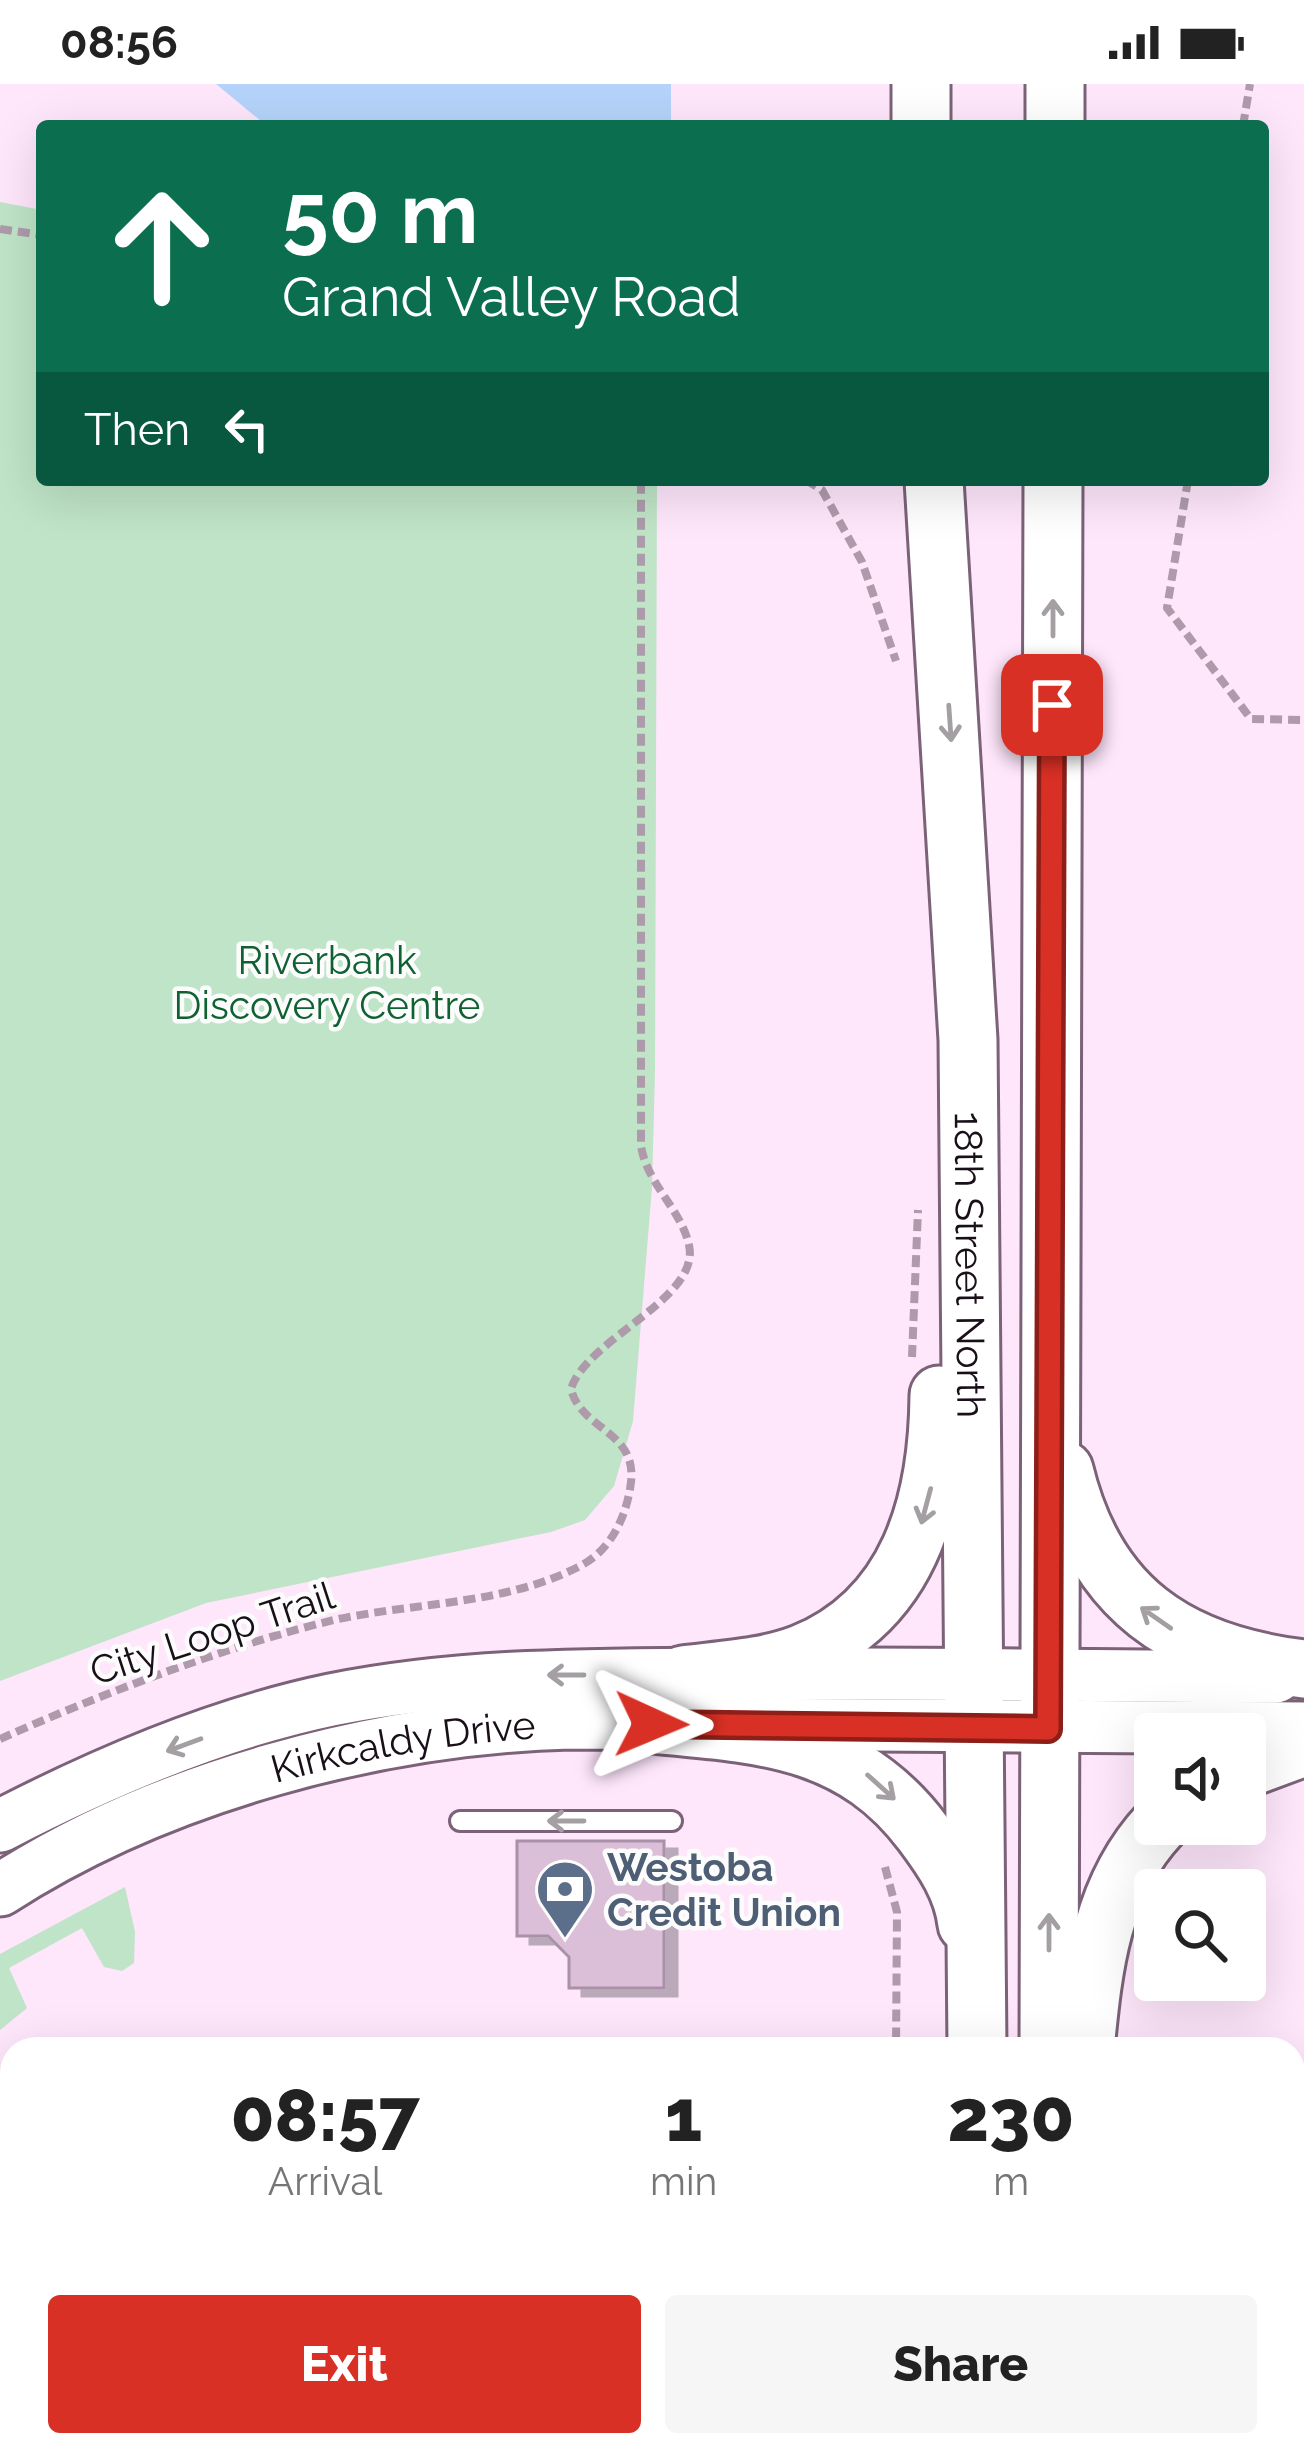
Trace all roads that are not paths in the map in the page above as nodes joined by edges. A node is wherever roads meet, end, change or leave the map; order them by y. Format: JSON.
{"nodes":[{"id":1,"x":921,"y":84,"type":"edge"},
{"id":2,"x":1055,"y":84,"type":"edge"},
{"id":3,"x":921,"y":120,"type":"edge"},
{"id":4,"x":1055,"y":120,"type":"edge"},
{"id":5,"x":934,"y":486,"type":"edge"},
{"id":6,"x":1053,"y":486,"type":"edge"},
{"id":7,"x":969,"y":1100,"type":"junction"},
{"id":8,"x":1049,"y":1365,"type":"junction"},
{"id":9,"x":1304,"y":1673,"type":"edge"},
{"id":10,"x":683,"y":1675,"type":"junction"},
{"id":11,"x":976,"y":1700,"type":"junction"},
{"id":12,"x":1049,"y":1701,"type":"junction"},
{"id":13,"x":651,"y":1724,"type":"junction"},
{"id":14,"x":1304,"y":1728,"type":"edge"},
{"id":15,"x":1304,"y":1747,"type":"edge"},
{"id":16,"x":1266,"y":1761,"type":"edge"},
{"id":17,"x":460,"y":1821,"type":"dead end"},
{"id":18,"x":672,"y":1821,"type":"dead end"},
{"id":19,"x":0,"y":1826,"type":"edge"},
{"id":20,"x":1141,"y":1845,"type":"edge"},
{"id":21,"x":0,"y":1890,"type":"edge"},
{"id":22,"x":977,"y":2030,"type":"edge"},
{"id":23,"x":1049,"y":2037,"type":"edge"},
{"id":24,"x":1086,"y":2037,"type":"edge"}],
"edges":[{"from":1,"to":3,"type":"main road"},
{"from":2,"to":4,"type":"main road"},
{"from":5,"to":7,"type":"main road","name":"18th Street North","one_way":true},
{"from":8,"to":6,"type":"main road","name":"18th Street North","one_way":true},
{"from":7,"to":10,"type":"main road","one_way":true},
{"from":7,"to":11,"type":"main road","name":"18th Street North"},
{"from":9,"to":8,"type":"main road","one_way":true},
{"from":8,"to":12,"type":"main road","name":"18th Street North"},
{"from":9,"to":12,"type":"main road"},
{"from":10,"to":11,"type":"main road","name":"Kirkcaldy Drive"},
{"from":10,"to":19,"type":"main road","name":"Kirkcaldy Drive","one_way":true},
{"from":11,"to":12,"type":"main road"},
{"from":11,"to":13,"type":"main road","name":"Kirkcaldy Drive"},
{"from":11,"to":22,"type":"main road","name":"18th Street North"},
{"from":12,"to":14,"type":"main road"},
{"from":23,"to":12,"type":"main road","name":"18th Street North","one_way":true},
{"from":13,"to":21,"type":"main road","name":"Kirkcaldy Drive"},
{"from":13,"to":22,"type":"main road","one_way":true},
{"from":15,"to":16,"type":"main road"},
{"from":18,"to":17,"type":"lane","one_way":true},
{"from":20,"to":24,"type":"main road"}]}
